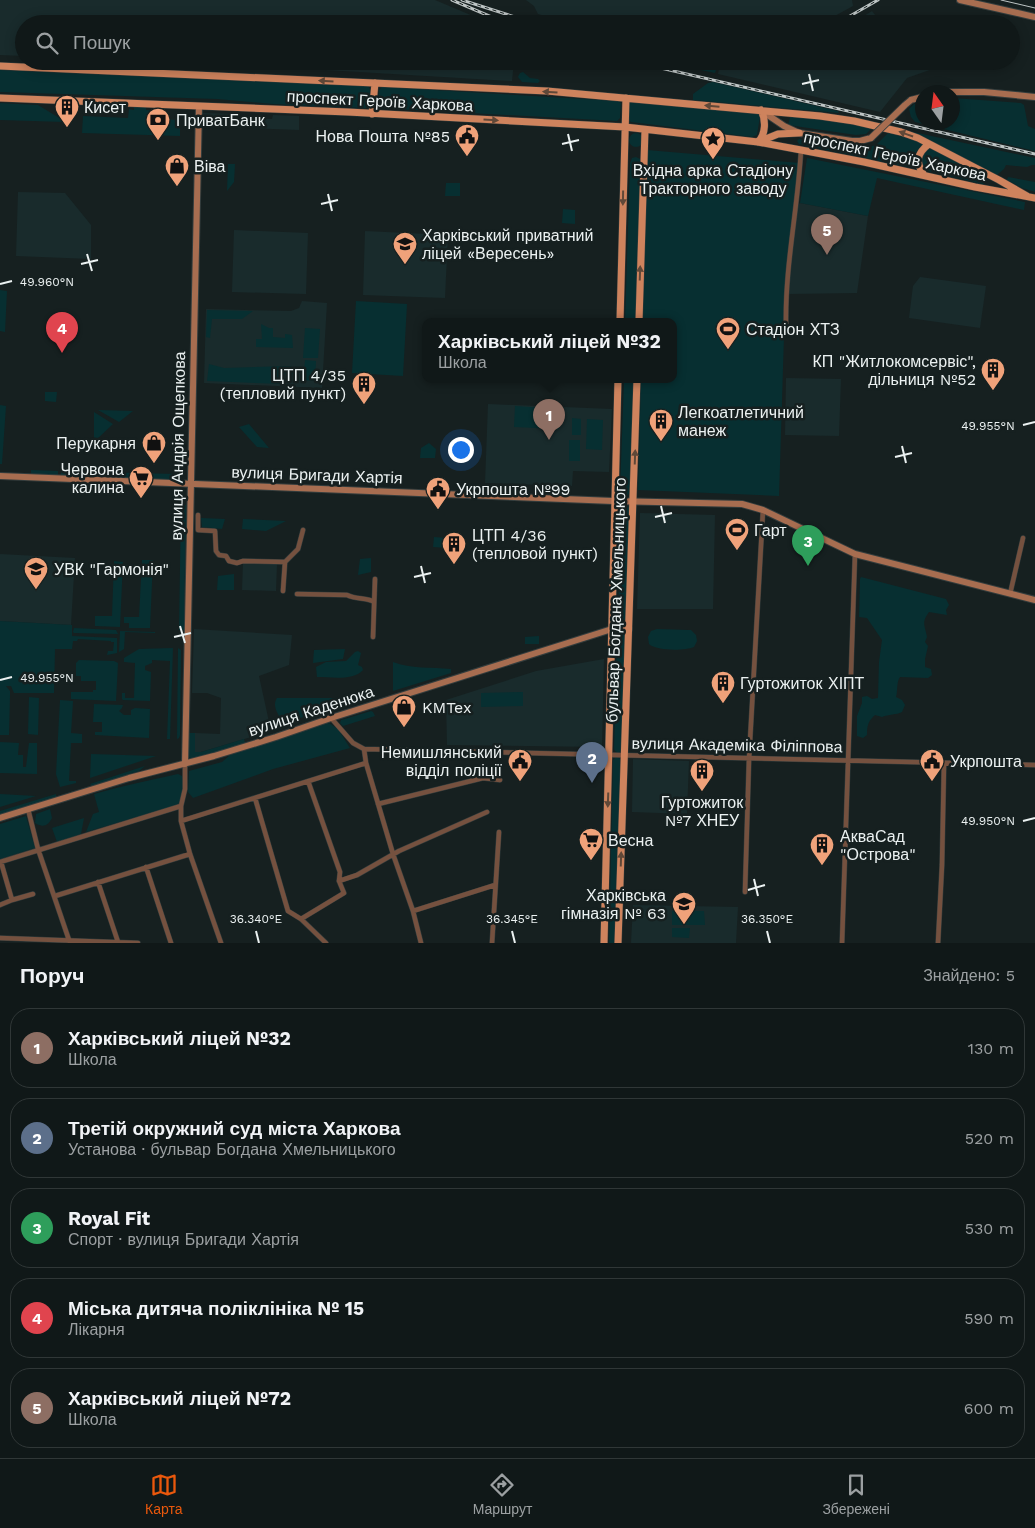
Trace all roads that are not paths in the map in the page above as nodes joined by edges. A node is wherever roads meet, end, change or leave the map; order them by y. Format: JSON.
{"nodes":[{"id":1,"x":960,"y":0,"type":"edge"},
{"id":2,"x":1035,"y":18,"type":"edge"},
{"id":3,"x":0,"y":66,"type":"edge"},
{"id":4,"x":15,"y":67,"type":"edge"},
{"id":5,"x":88,"y":70,"type":"edge"},
{"id":6,"x":375,"y":83,"type":"junction"},
{"id":7,"x":960,"y":92,"type":"edge"},
{"id":8,"x":1035,"y":97,"type":"edge"},
{"id":9,"x":0,"y":98,"type":"edge"},
{"id":10,"x":626,"y":98,"type":"junction"},
{"id":11,"x":915,"y":99,"type":"edge"},
{"id":12,"x":199,"y":106,"type":"junction"},
{"id":13,"x":761,"y":110,"type":"junction"},
{"id":14,"x":372,"y":114,"type":"junction"},
{"id":15,"x":625,"y":127,"type":"junction"},
{"id":16,"x":645,"y":130,"type":"junction"},
{"id":17,"x":799,"y":132,"type":"junction"},
{"id":18,"x":758,"y":142,"type":"junction"},
{"id":19,"x":929,"y":144,"type":"junction"},
{"id":20,"x":802,"y":150,"type":"junction"},
{"id":21,"x":988,"y":174,"type":"junction"},
{"id":22,"x":924,"y":175,"type":"junction"},
{"id":23,"x":975,"y":187,"type":"junction"},
{"id":24,"x":1031,"y":197,"type":"edge"},
{"id":25,"x":620,"y":318,"type":"edge"},
{"id":26,"x":639,"y":318,"type":"edge"},
{"id":27,"x":786,"y":324,"type":"dead end"},
{"id":28,"x":618,"y":383,"type":"edge"},
{"id":29,"x":637,"y":383,"type":"edge"},
{"id":30,"x":0,"y":476,"type":"edge"},
{"id":31,"x":191,"y":484,"type":"junction"},
{"id":32,"x":616,"y":501,"type":"junction"},
{"id":33,"x":633,"y":502,"type":"junction"},
{"id":34,"x":763,"y":510,"type":"junction"},
{"id":35,"x":198,"y":515,"type":"dead end"},
{"id":36,"x":303,"y":530,"type":"dead end"},
{"id":37,"x":1023,"y":538,"type":"dead end"},
{"id":38,"x":855,"y":554,"type":"junction"},
{"id":39,"x":285,"y":562,"type":"junction"},
{"id":40,"x":375,"y":579,"type":"dead end"},
{"id":41,"x":283,"y":591,"type":"dead end"},
{"id":42,"x":297,"y":594,"type":"dead end"},
{"id":43,"x":1010,"y":594,"type":"junction"},
{"id":44,"x":1035,"y":600,"type":"edge"},
{"id":45,"x":374,"y":602,"type":"junction"},
{"id":46,"x":612,"y":628,"type":"junction"},
{"id":47,"x":629,"y":628,"type":"junction"},
{"id":48,"x":373,"y":637,"type":"dead end"},
{"id":49,"x":332,"y":718,"type":"junction"},
{"id":50,"x":364,"y":749,"type":"junction"},
{"id":51,"x":609,"y":754,"type":"junction"},
{"id":52,"x":624,"y":755,"type":"junction"},
{"id":53,"x":749,"y":759,"type":"junction"},
{"id":54,"x":849,"y":760,"type":"junction"},
{"id":55,"x":366,"y":763,"type":"junction"},
{"id":56,"x":944,"y":763,"type":"junction"},
{"id":57,"x":185,"y":764,"type":"junction"},
{"id":58,"x":1035,"y":765,"type":"edge"},
{"id":59,"x":500,"y":780,"type":"dead end"},
{"id":60,"x":308,"y":781,"type":"junction"},
{"id":61,"x":255,"y":798,"type":"junction"},
{"id":62,"x":378,"y":804,"type":"junction"},
{"id":63,"x":181,"y":806,"type":"junction"},
{"id":64,"x":28,"y":810,"type":"junction"},
{"id":65,"x":487,"y":812,"type":"dead end"},
{"id":66,"x":0,"y":818,"type":"edge"},
{"id":67,"x":181,"y":821,"type":"junction"},
{"id":68,"x":498,"y":832,"type":"dead end"},
{"id":69,"x":38,"y":849,"type":"junction"},
{"id":70,"x":190,"y":854,"type":"junction"},
{"id":71,"x":393,"y":854,"type":"junction"},
{"id":72,"x":0,"y":862,"type":"edge"},
{"id":73,"x":146,"y":868,"type":"junction"},
{"id":74,"x":339,"y":881,"type":"junction"},
{"id":75,"x":98,"y":882,"type":"junction"},
{"id":76,"x":495,"y":885,"type":"junction"},
{"id":77,"x":745,"y":892,"type":"dead end"},
{"id":78,"x":33,"y":894,"type":"dead end"},
{"id":79,"x":55,"y":896,"type":"junction"},
{"id":80,"x":12,"y":900,"type":"junction"},
{"id":81,"x":0,"y":905,"type":"edge"},
{"id":82,"x":414,"y":911,"type":"junction"},
{"id":83,"x":301,"y":919,"type":"junction"},
{"id":84,"x":0,"y":938,"type":"edge"},
{"id":85,"x":70,"y":942,"type":"edge"},
{"id":86,"x":118,"y":942,"type":"edge"},
{"id":87,"x":138,"y":943,"type":"edge"},
{"id":88,"x":171,"y":943,"type":"edge"},
{"id":89,"x":221,"y":943,"type":"edge"},
{"id":90,"x":326,"y":943,"type":"edge"},
{"id":91,"x":421,"y":943,"type":"edge"},
{"id":92,"x":492,"y":943,"type":"edge"},
{"id":93,"x":604,"y":943,"type":"edge"},
{"id":94,"x":618,"y":943,"type":"edge"},
{"id":95,"x":842,"y":943,"type":"edge"},
{"id":96,"x":938,"y":943,"type":"edge"}],
"edges":[{"from":1,"to":2,"type":"street"},
{"from":4,"to":3,"type":"main road","name":"проспект Героїв Харкова","one_way":true},
{"from":6,"to":5,"type":"main road","name":"проспект Героїв Харкова","one_way":true},
{"from":10,"to":6,"type":"main road","name":"проспект Героїв Харкова","one_way":true},
{"from":6,"to":14,"type":"main road"},
{"from":7,"to":8,"type":"street"},
{"from":9,"to":12,"type":"main road","name":"проспект Героїв Харкова"},
{"from":13,"to":10,"type":"main road","name":"проспект Героїв Харкова","one_way":true},
{"from":10,"to":15,"type":"main road"},
{"from":11,"to":17,"type":"street","bridge":true},
{"from":12,"to":14,"type":"main road","name":"проспект Героїв Харкова"},
{"from":12,"to":31,"type":"street","name":"вулиця Андрія Ощепкова"},
{"from":13,"to":17,"type":"street"},
{"from":13,"to":18,"type":"main road"},
{"from":19,"to":13,"type":"main road","name":"проспект Героїв Харкова","one_way":true},
{"from":14,"to":15,"type":"main road","name":"проспект Героїв Харкова","one_way":true},
{"from":15,"to":16,"type":"main road","name":"проспект Героїв Харкова"},
{"from":15,"to":25,"type":"main road","one_way":true},
{"from":16,"to":18,"type":"main road","name":"проспект Героїв Харкова"},
{"from":26,"to":16,"type":"main road","one_way":true},
{"from":17,"to":18,"type":"main road"},
{"from":18,"to":20,"type":"main road","name":"проспект Героїв Харкова"},
{"from":19,"to":21,"type":"main road","name":"проспект Героїв Харкова"},
{"from":19,"to":22,"type":"main road"},
{"from":20,"to":22,"type":"main road","name":"проспект Героїв Харкова"},
{"from":20,"to":27,"type":"street"},
{"from":21,"to":23,"type":"main road"},
{"from":21,"to":24,"type":"main road","name":"проспект Героїв Харкова"},
{"from":22,"to":23,"type":"main road","name":"проспект Героїв Харкова"},
{"from":23,"to":24,"type":"main road","name":"проспект Героїв Харкова"},
{"from":28,"to":32,"type":"main road","name":"бульвар Богдана Хмельницького"},
{"from":33,"to":29,"type":"main road","name":"бульвар Богдана Хмельницького","one_way":true},
{"from":30,"to":31,"type":"street","name":"вулиця Бригади Хартія"},
{"from":31,"to":32,"type":"street","name":"вулиця Бригади Хартія"},
{"from":31,"to":57,"type":"street","name":"вулиця Андрія Ощепкова"},
{"from":32,"to":33,"type":"street","name":"вулиця Бригади Хартія"},
{"from":32,"to":46,"type":"main road","name":"бульвар Богдана Хмельницького"},
{"from":33,"to":34,"type":"street","name":"вулиця Бригади Хартія"},
{"from":33,"to":47,"type":"main road","name":"бульвар Богдана Хмельницького"},
{"from":34,"to":38,"type":"street","name":"вулиця Бригади Хартія"},
{"from":34,"to":53,"type":"street"},
{"from":35,"to":39,"type":"street"},
{"from":36,"to":39,"type":"street"},
{"from":37,"to":43,"type":"street"},
{"from":38,"to":43,"type":"street","name":"вулиця Бригади Хартія"},
{"from":38,"to":54,"type":"street"},
{"from":39,"to":41,"type":"street"},
{"from":40,"to":45,"type":"street"},
{"from":42,"to":45,"type":"street"},
{"from":43,"to":44,"type":"street","name":"вулиця Бригади Хартія"},
{"from":45,"to":48,"type":"street"},
{"from":46,"to":47,"type":"street","name":"вулиця Каденюка"},
{"from":46,"to":49,"type":"street","name":"вулиця Каденюка"},
{"from":46,"to":51,"type":"main road","name":"бульвар Богдана Хмельницького"},
{"from":47,"to":52,"type":"main road","name":"бульвар Богдана Хмельницького"},
{"from":49,"to":50,"type":"street"},
{"from":49,"to":57,"type":"street","name":"вулиця Каденюка"},
{"from":50,"to":51,"type":"street","name":"вулиця Академіка Філіппова"},
{"from":50,"to":55,"type":"street"},
{"from":51,"to":52,"type":"street","name":"вулиця Академіка Філіппова"},
{"from":51,"to":93,"type":"main road","name":"бульвар Богдана Хмельницького","one_way":true},
{"from":52,"to":53,"type":"street","name":"вулиця Академіка Філіппова"},
{"from":94,"to":52,"type":"main road","name":"бульвар Богдана Хмельницького","one_way":true},
{"from":53,"to":54,"type":"street","name":"вулиця Академіка Філіппова"},
{"from":53,"to":77,"type":"street"},
{"from":54,"to":56,"type":"street","name":"вулиця Академіка Філіппова"},
{"from":54,"to":95,"type":"street"},
{"from":55,"to":60,"type":"street"},
{"from":55,"to":62,"type":"street"},
{"from":56,"to":58,"type":"street","name":"вулиця Академіка Філіппова"},
{"from":56,"to":96,"type":"street"},
{"from":57,"to":63,"type":"street"},
{"from":57,"to":64,"type":"street","name":"вулиця Каденюка"},
{"from":59,"to":62,"type":"street"},
{"from":60,"to":61,"type":"street"},
{"from":60,"to":74,"type":"street"},
{"from":61,"to":67,"type":"street"},
{"from":61,"to":83,"type":"street"},
{"from":62,"to":71,"type":"street"},
{"from":63,"to":67,"type":"street"},
{"from":63,"to":69,"type":"street"},
{"from":64,"to":66,"type":"street","name":"вулиця Каденюка"},
{"from":64,"to":69,"type":"street"},
{"from":65,"to":71,"type":"street"},
{"from":67,"to":70,"type":"street"},
{"from":68,"to":76,"type":"street"},
{"from":69,"to":72,"type":"street"},
{"from":69,"to":79,"type":"street"},
{"from":70,"to":73,"type":"street"},
{"from":70,"to":89,"type":"street"},
{"from":71,"to":74,"type":"street"},
{"from":71,"to":82,"type":"street"},
{"from":72,"to":80,"type":"street"},
{"from":73,"to":75,"type":"street"},
{"from":73,"to":88,"type":"street"},
{"from":74,"to":83,"type":"street"},
{"from":75,"to":79,"type":"street"},
{"from":75,"to":86,"type":"street"},
{"from":76,"to":82,"type":"street"},
{"from":76,"to":92,"type":"street"},
{"from":78,"to":80,"type":"street"},
{"from":79,"to":85,"type":"street"},
{"from":80,"to":81,"type":"street"},
{"from":82,"to":91,"type":"street"},
{"from":83,"to":90,"type":"street"},
{"from":84,"to":85,"type":"street"},
{"from":85,"to":86,"type":"street"},
{"from":86,"to":87,"type":"street"}]}
